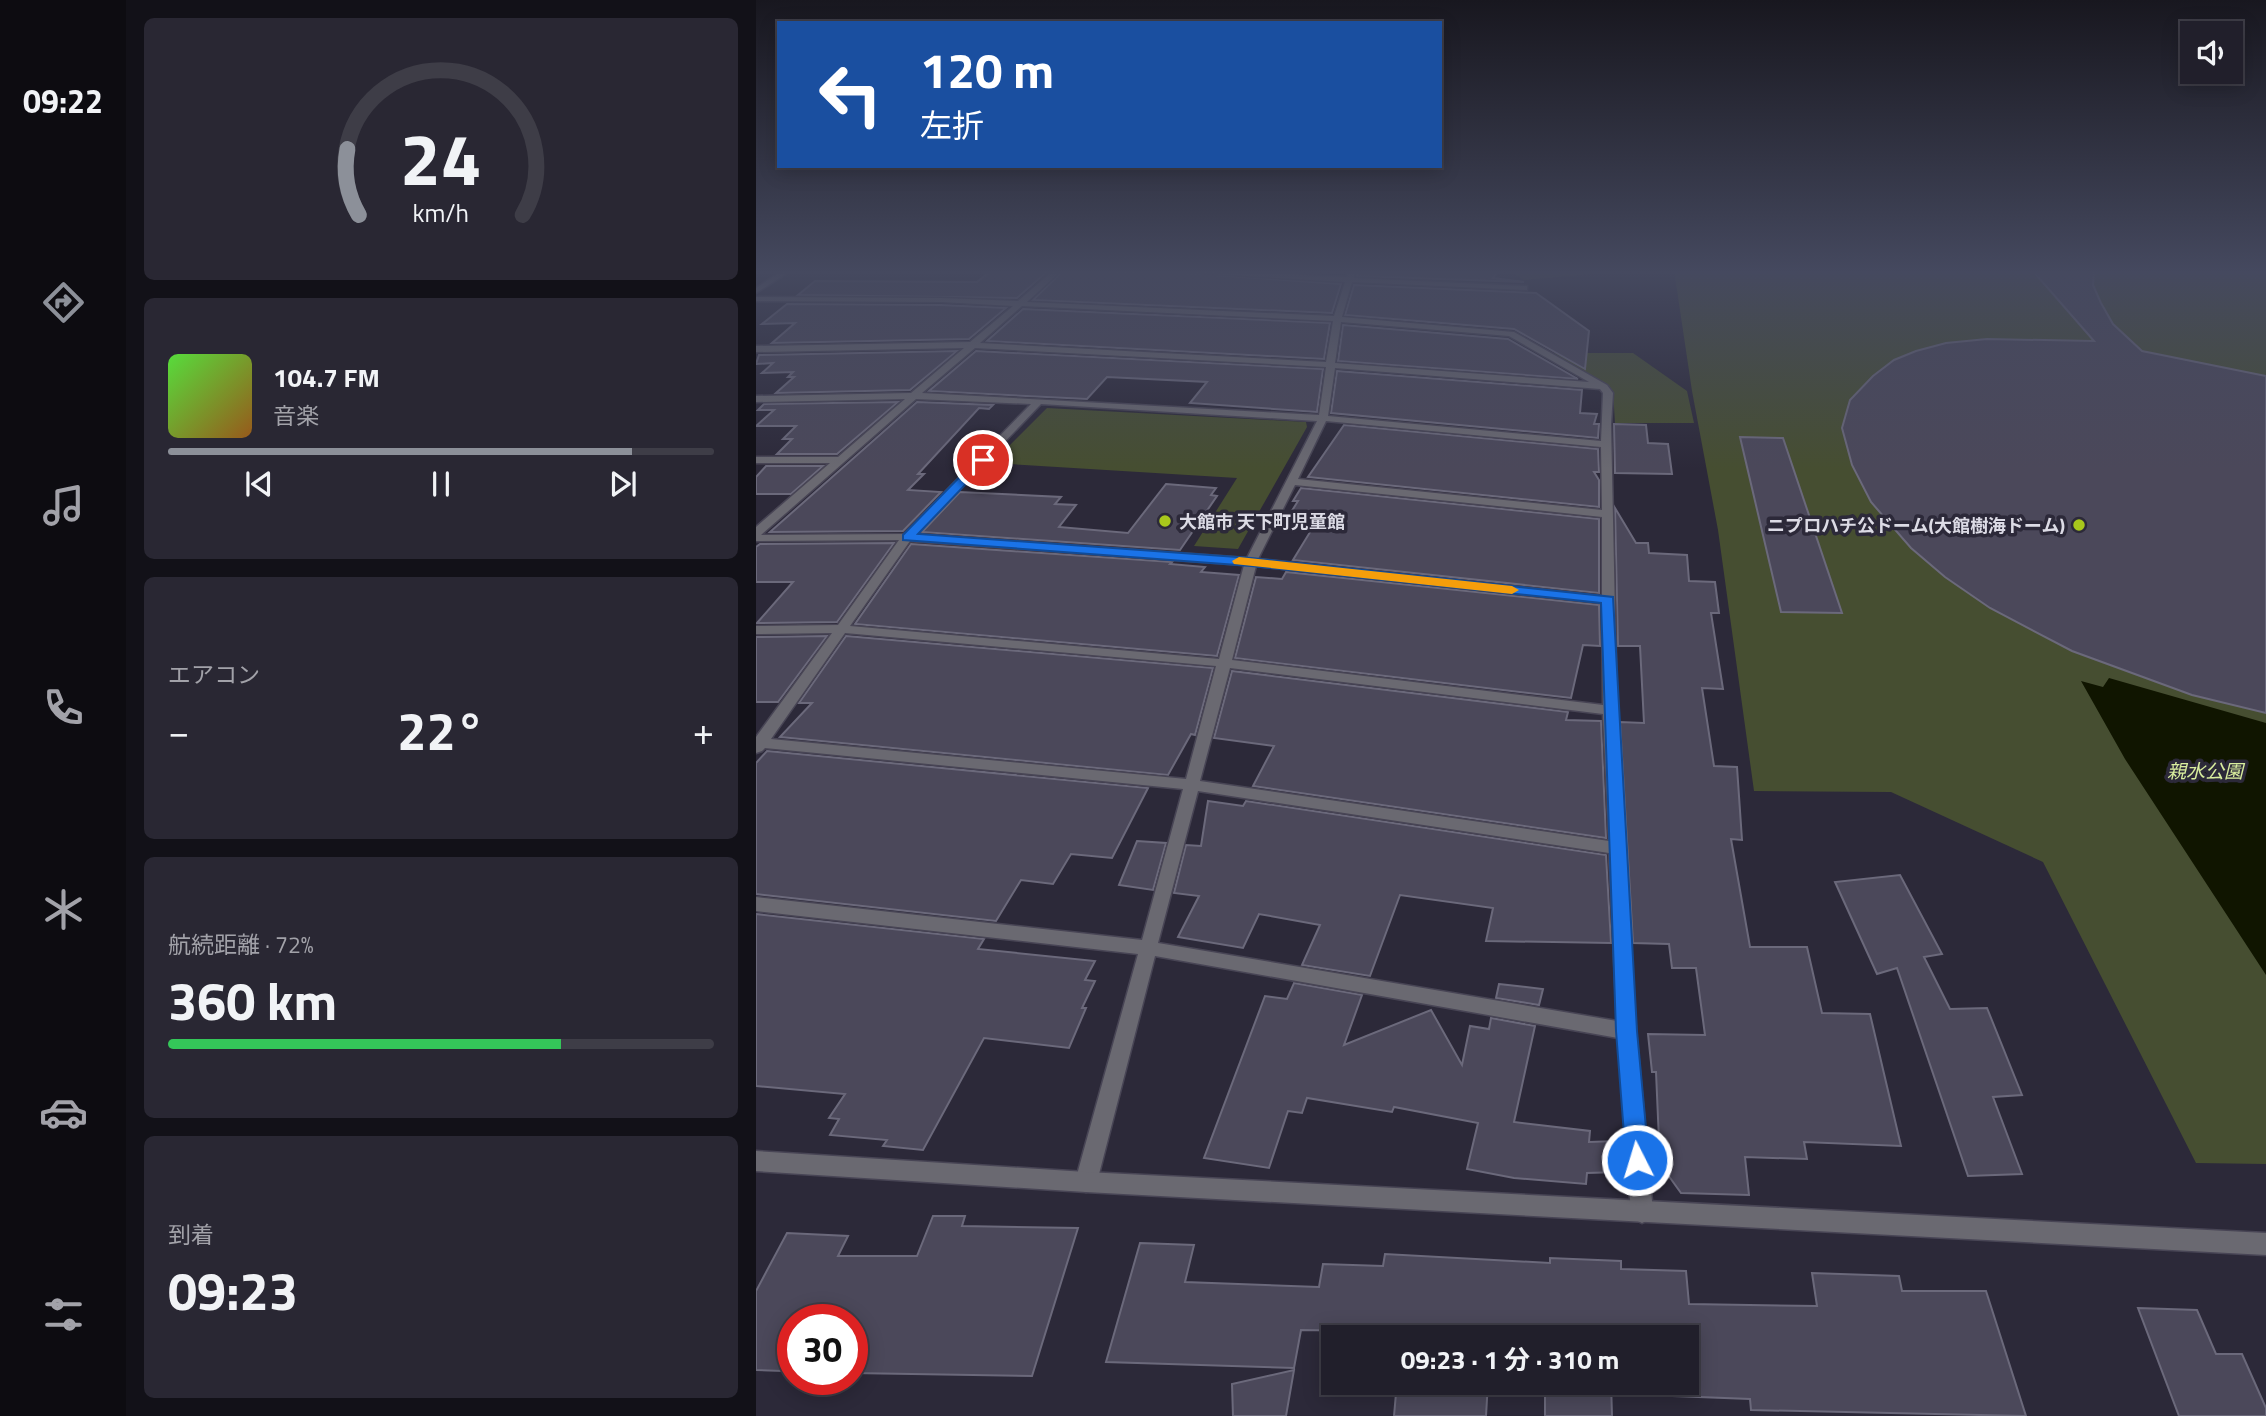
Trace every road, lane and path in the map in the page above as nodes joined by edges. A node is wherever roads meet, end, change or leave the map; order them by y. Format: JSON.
{"nodes":[{"id":1,"x":984,"y":336,"type":"edge"},
{"id":2,"x":1336,"y":336,"type":"edge"},
{"id":3,"x":1515,"y":336,"type":"edge"},
{"id":4,"x":974,"y":345,"type":"junction"},
{"id":5,"x":756,"y":349,"type":"edge"},
{"id":6,"x":1333,"y":365,"type":"junction"},
{"id":7,"x":1604,"y":387,"type":"junction"},
{"id":8,"x":915,"y":396,"type":"junction"},
{"id":9,"x":756,"y":399,"type":"edge"},
{"id":10,"x":1040,"y":401,"type":"junction"},
{"id":11,"x":1323,"y":418,"type":"junction"},
{"id":12,"x":1606,"y":444,"type":"junction"},
{"id":13,"x":756,"y":460,"type":"edge"},
{"id":14,"x":841,"y":460,"type":"junction"},
{"id":15,"x":1292,"y":482,"type":"junction"},
{"id":16,"x":1607,"y":514,"type":"junction"},
{"id":17,"x":756,"y":536,"type":"edge"},
{"id":18,"x":907,"y":537,"type":"junction"},
{"id":19,"x":1251,"y":562,"type":"junction"},
{"id":20,"x":1608,"y":600,"type":"junction"},
{"id":21,"x":842,"y":629,"type":"junction"},
{"id":22,"x":756,"y":630,"type":"edge"},
{"id":23,"x":1223,"y":663,"type":"junction"},
{"id":24,"x":1610,"y":710,"type":"junction"},
{"id":25,"x":758,"y":744,"type":"edge"},
{"id":26,"x":1192,"y":785,"type":"junction"},
{"id":27,"x":1619,"y":848,"type":"junction"},
{"id":28,"x":756,"y":904,"type":"edge"},
{"id":29,"x":1148,"y":948,"type":"junction"},
{"id":30,"x":1627,"y":1031,"type":"junction"},
{"id":31,"x":756,"y":1161,"type":"edge"},
{"id":32,"x":1086,"y":1182,"type":"junction"},
{"id":33,"x":1642,"y":1212,"type":"junction"},
{"id":34,"x":2266,"y":1244,"type":"edge"}],
"edges":[{"from":1,"to":4,"type":"street"},
{"from":2,"to":6,"type":"street"},
{"from":3,"to":7,"type":"street"},
{"from":4,"to":5,"type":"street"},
{"from":4,"to":6,"type":"street"},
{"from":4,"to":8,"type":"street"},
{"from":6,"to":7,"type":"street"},
{"from":6,"to":11,"type":"street"},
{"from":7,"to":12,"type":"street"},
{"from":8,"to":9,"type":"street"},
{"from":8,"to":10,"type":"street"},
{"from":8,"to":14,"type":"street"},
{"from":10,"to":11,"type":"street"},
{"from":10,"to":18,"type":"street"},
{"from":11,"to":12,"type":"street"},
{"from":11,"to":15,"type":"street"},
{"from":12,"to":16,"type":"street"},
{"from":13,"to":14,"type":"street"},
{"from":14,"to":17,"type":"street"},
{"from":15,"to":16,"type":"street"},
{"from":15,"to":19,"type":"street"},
{"from":16,"to":20,"type":"street"},
{"from":17,"to":18,"type":"street"},
{"from":18,"to":19,"type":"street"},
{"from":18,"to":21,"type":"street"},
{"from":19,"to":20,"type":"street"},
{"from":19,"to":23,"type":"street"},
{"from":20,"to":24,"type":"street"},
{"from":21,"to":22,"type":"street"},
{"from":21,"to":23,"type":"street"},
{"from":21,"to":25,"type":"street"},
{"from":23,"to":24,"type":"street"},
{"from":23,"to":26,"type":"street"},
{"from":24,"to":27,"type":"street"},
{"from":25,"to":26,"type":"street"},
{"from":26,"to":27,"type":"street"},
{"from":26,"to":29,"type":"street"},
{"from":27,"to":30,"type":"street"},
{"from":28,"to":29,"type":"street"},
{"from":29,"to":30,"type":"street"},
{"from":29,"to":32,"type":"street"},
{"from":30,"to":33,"type":"street"},
{"from":31,"to":32,"type":"street"},
{"from":32,"to":33,"type":"street"},
{"from":33,"to":34,"type":"street"}]}
